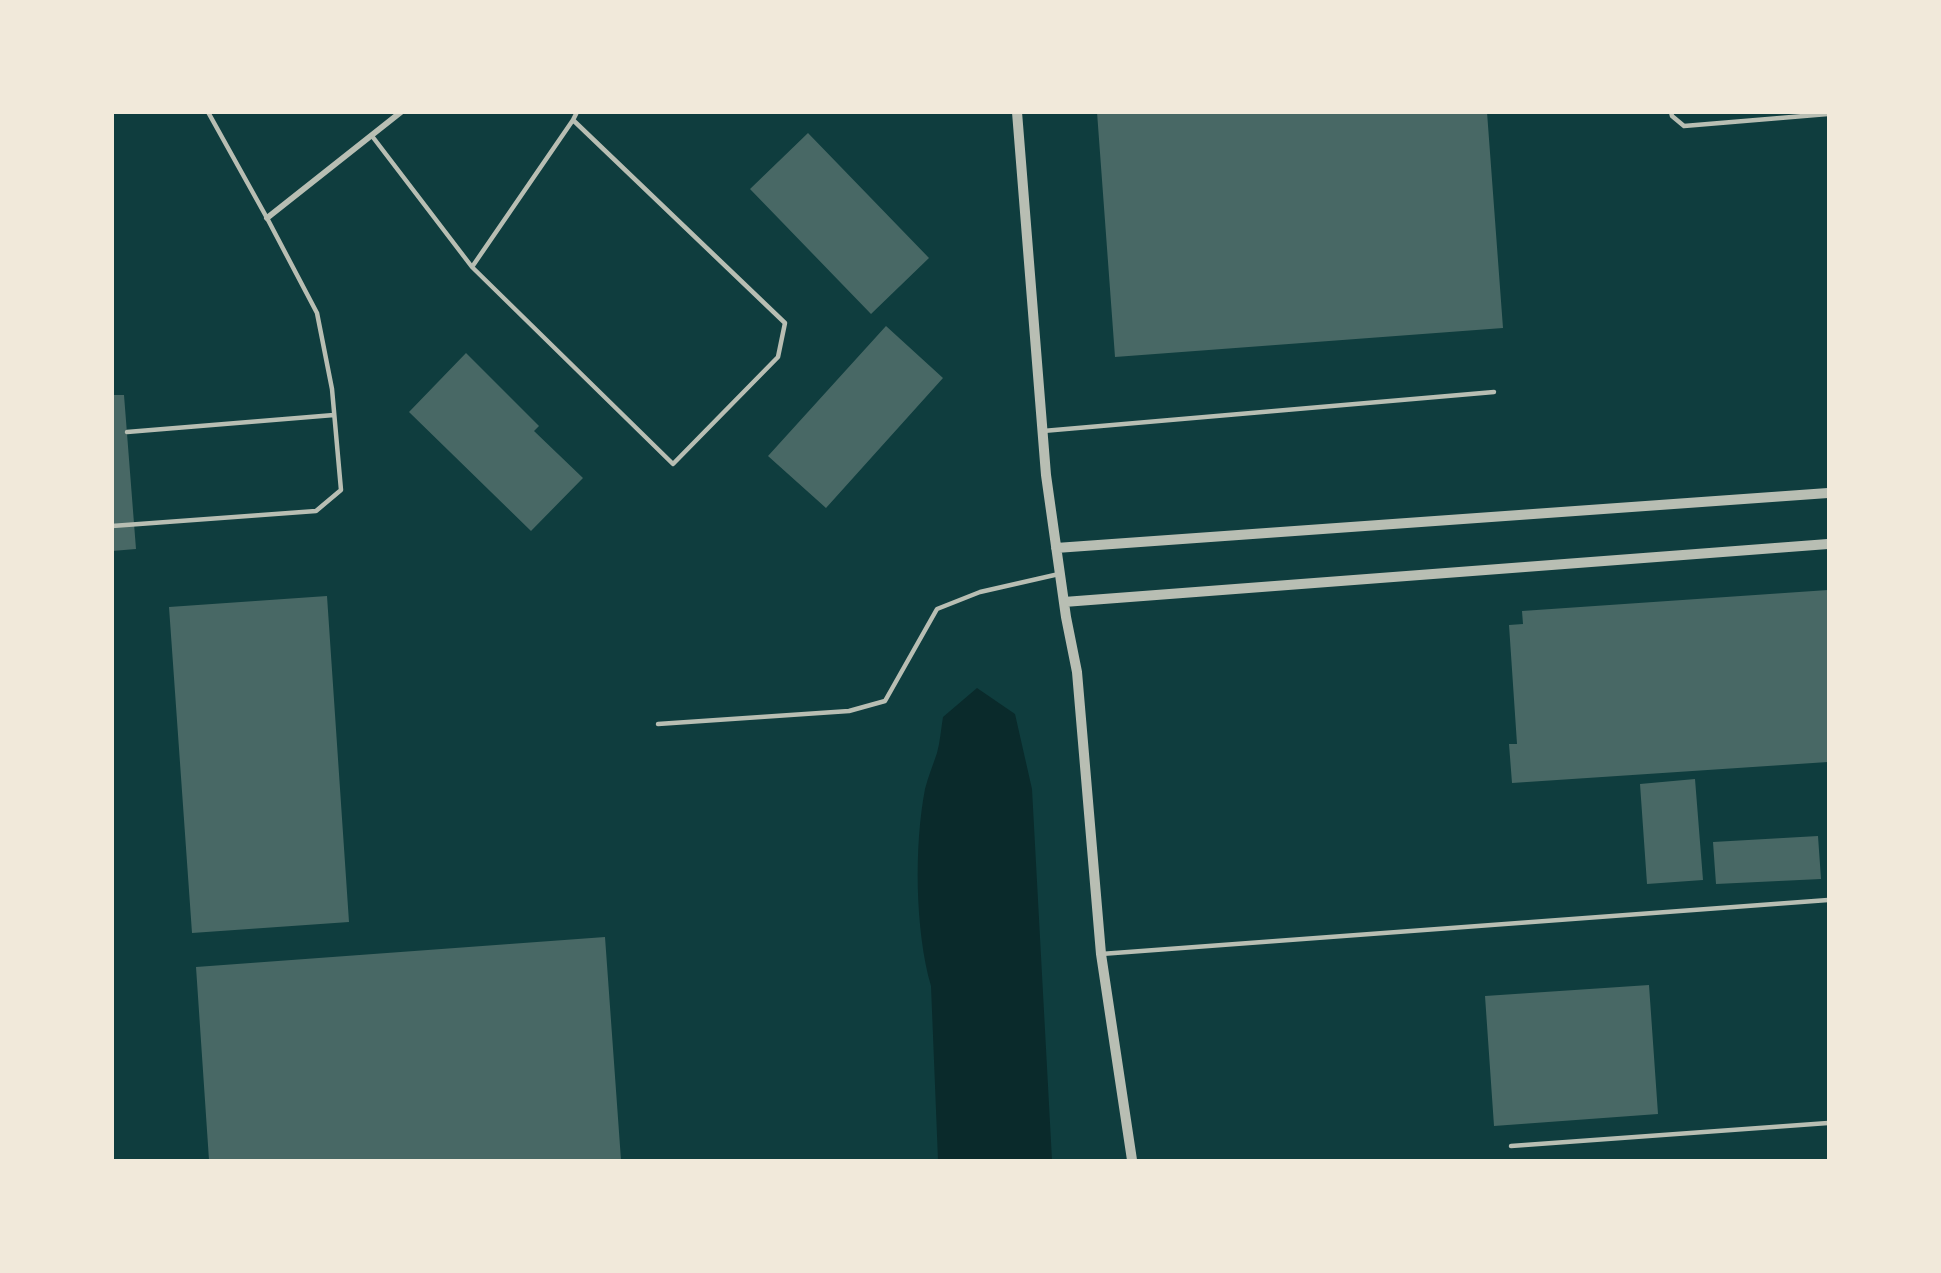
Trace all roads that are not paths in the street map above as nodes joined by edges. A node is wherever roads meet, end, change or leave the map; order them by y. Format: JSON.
{"nodes":[{"id":1,"x":208,"y":112,"type":"edge"},
{"id":2,"x":401,"y":112,"type":"edge"},
{"id":3,"x":576,"y":112,"type":"edge"},
{"id":4,"x":1017,"y":112,"type":"edge"},
{"id":5,"x":1671,"y":112,"type":"edge"},
{"id":6,"x":1828,"y":114,"type":"edge"},
{"id":7,"x":573,"y":120,"type":"junction"},
{"id":8,"x":372,"y":136,"type":"junction"},
{"id":9,"x":267,"y":218,"type":"junction"},
{"id":10,"x":472,"y":267,"type":"junction"},
{"id":11,"x":1494,"y":392,"type":"dead end"},
{"id":12,"x":334,"y":415,"type":"junction"},
{"id":13,"x":1043,"y":431,"type":"junction"},
{"id":14,"x":127,"y":432,"type":"dead end"},
{"id":15,"x":1828,"y":493,"type":"edge"},
{"id":16,"x":112,"y":526,"type":"edge"},
{"id":17,"x":1828,"y":544,"type":"edge"},
{"id":18,"x":1056,"y":548,"type":"junction"},
{"id":19,"x":1060,"y":574,"type":"junction"},
{"id":20,"x":1064,"y":602,"type":"junction"},
{"id":21,"x":658,"y":724,"type":"dead end"},
{"id":22,"x":1828,"y":900,"type":"edge"},
{"id":23,"x":1101,"y":954,"type":"junction"},
{"id":24,"x":1828,"y":1123,"type":"edge"},
{"id":25,"x":1511,"y":1146,"type":"dead end"},
{"id":26,"x":1132,"y":1161,"type":"edge"}],
"edges":[{"from":1,"to":9,"type":"lane"},
{"from":2,"to":8,"type":"street"},
{"from":3,"to":7,"type":"lane"},
{"from":4,"to":13,"type":"street"},
{"from":5,"to":6,"type":"lane"},
{"from":7,"to":10,"type":"lane"},
{"from":7,"to":10,"type":"lane"},
{"from":8,"to":9,"type":"street"},
{"from":8,"to":10,"type":"lane"},
{"from":9,"to":12,"type":"lane"},
{"from":11,"to":13,"type":"lane"},
{"from":12,"to":14,"type":"lane"},
{"from":12,"to":16,"type":"lane"},
{"from":13,"to":18,"type":"street"},
{"from":15,"to":18,"type":"street"},
{"from":17,"to":20,"type":"street"},
{"from":18,"to":19,"type":"street"},
{"from":19,"to":20,"type":"street"},
{"from":19,"to":21,"type":"lane"},
{"from":20,"to":23,"type":"street"},
{"from":22,"to":23,"type":"lane"},
{"from":23,"to":26,"type":"street"},
{"from":24,"to":25,"type":"lane"}]}
